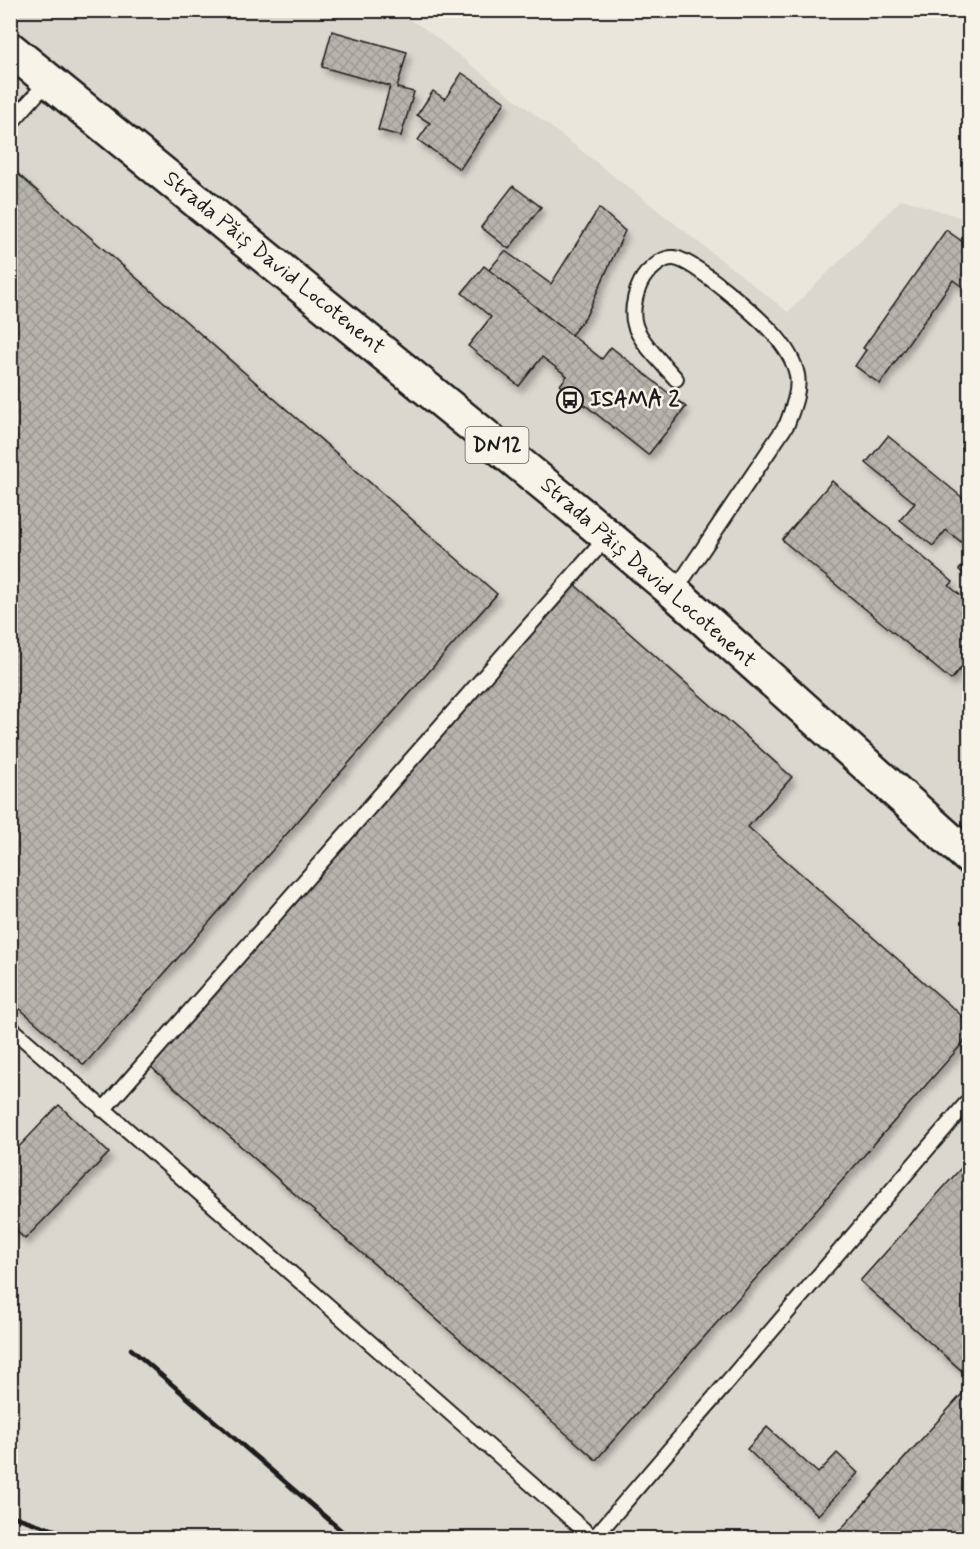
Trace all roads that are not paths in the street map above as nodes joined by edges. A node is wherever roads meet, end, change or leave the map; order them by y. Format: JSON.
{"nodes":[{"id":1,"x":10,"y":49,"type":"edge"},
{"id":2,"x":49,"y":80,"type":"junction"},
{"id":3,"x":10,"y":124,"type":"edge"},
{"id":4,"x":676,"y":379,"type":"dead end"},
{"id":5,"x":608,"y":536,"type":"junction"},
{"id":6,"x":674,"y":592,"type":"junction"},
{"id":7,"x":969,"y":858,"type":"edge"},
{"id":8,"x":10,"y":1027,"type":"edge"},
{"id":9,"x":969,"y":1099,"type":"edge"},
{"id":10,"x":103,"y":1110,"type":"junction"},
{"id":11,"x":593,"y":1539,"type":"edge"}],
"edges":[{"from":1,"to":2,"type":"main road","name":"Strada Păiș David Locotenent","number":"DN12"},
{"from":2,"to":3,"type":"lane"},
{"from":2,"to":5,"type":"main road","name":"Strada Păiș David Locotenent","number":"DN12"},
{"from":4,"to":6,"type":"lane"},
{"from":5,"to":6,"type":"main road","name":"Strada Păiș David Locotenent","number":"DN12"},
{"from":5,"to":10,"type":"lane"},
{"from":6,"to":7,"type":"main road","name":"Strada Păiș David Locotenent","number":"DN12"},
{"from":8,"to":10,"type":"lane"},
{"from":9,"to":11,"type":"lane"},
{"from":10,"to":11,"type":"lane"}]}
